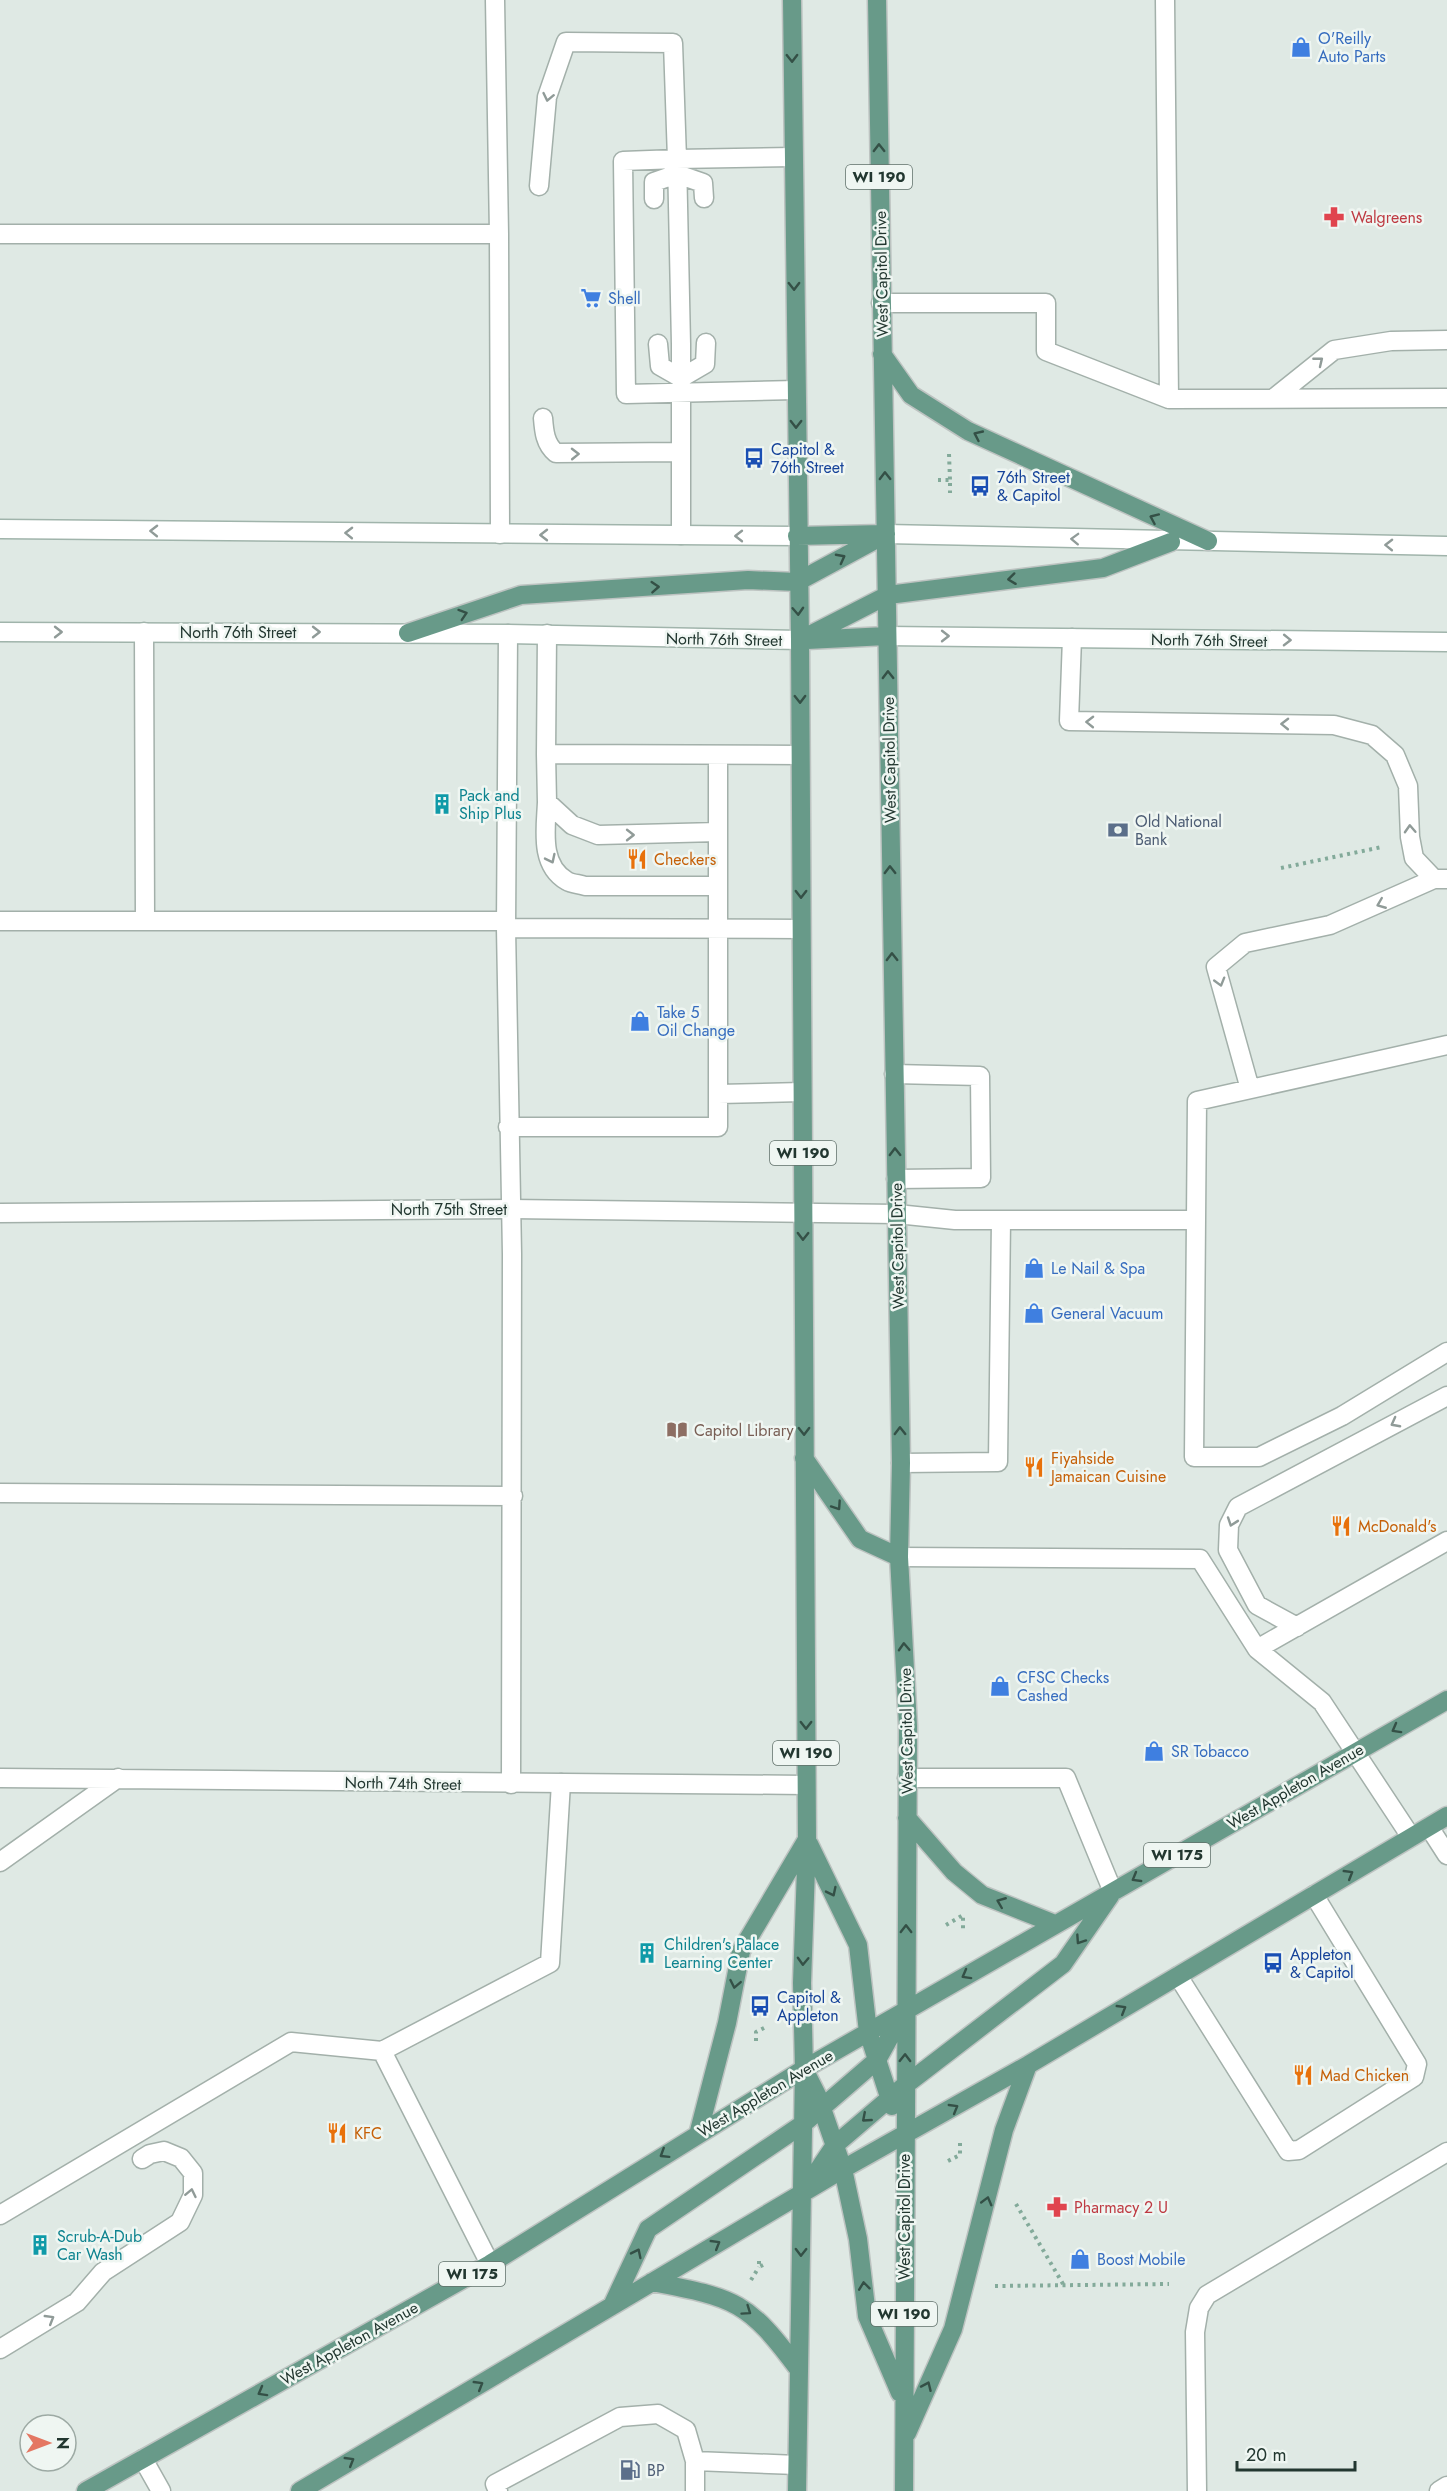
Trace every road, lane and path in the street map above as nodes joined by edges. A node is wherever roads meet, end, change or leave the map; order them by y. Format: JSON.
{"nodes":[{"id":1,"x":495,"y":0,"type":"edge"},
{"id":2,"x":792,"y":0,"type":"edge"},
{"id":3,"x":877,"y":0,"type":"edge"},
{"id":4,"x":1164,"y":0,"type":"edge"},
{"id":5,"x":793,"y":157,"type":"junction"},
{"id":6,"x":677,"y":167,"type":"junction"},
{"id":7,"x":539,"y":186,"type":"dead end"},
{"id":8,"x":704,"y":198,"type":"dead end"},
{"id":9,"x":654,"y":199,"type":"dead end"},
{"id":10,"x":0,"y":234,"type":"edge"},
{"id":11,"x":499,"y":234,"type":"junction"},
{"id":12,"x":881,"y":303,"type":"junction"},
{"id":13,"x":1447,"y":340,"type":"edge"},
{"id":14,"x":706,"y":342,"type":"dead end"},
{"id":15,"x":658,"y":344,"type":"dead end"},
{"id":16,"x":882,"y":354,"type":"junction"},
{"id":17,"x":681,"y":386,"type":"junction"},
{"id":18,"x":796,"y":390,"type":"junction"},
{"id":19,"x":1274,"y":398,"type":"junction"},
{"id":20,"x":1447,"y":398,"type":"edge"},
{"id":21,"x":1169,"y":399,"type":"junction"},
{"id":22,"x":543,"y":418,"type":"dead end"},
{"id":23,"x":949,"y":451,"type":"dead end"},
{"id":24,"x":681,"y":452,"type":"junction"},
{"id":25,"x":938,"y":480,"type":"dead end"},
{"id":26,"x":950,"y":480,"type":"junction"},
{"id":27,"x":950,"y":493,"type":"dead end"},
{"id":28,"x":0,"y":529,"type":"edge"},
{"id":29,"x":500,"y":534,"type":"junction"},
{"id":30,"x":886,"y":534,"type":"junction"},
{"id":31,"x":681,"y":535,"type":"junction"},
{"id":32,"x":797,"y":536,"type":"junction"},
{"id":33,"x":1208,"y":541,"type":"junction"},
{"id":34,"x":1170,"y":542,"type":"junction"},
{"id":35,"x":1447,"y":546,"type":"edge"},
{"id":36,"x":797,"y":582,"type":"junction"},
{"id":37,"x":888,"y":595,"type":"junction"},
{"id":38,"x":0,"y":632,"type":"edge"},
{"id":39,"x":144,"y":632,"type":"junction"},
{"id":40,"x":408,"y":633,"type":"junction"},
{"id":41,"x":508,"y":634,"type":"junction"},
{"id":42,"x":547,"y":634,"type":"junction"},
{"id":43,"x":886,"y":636,"type":"junction"},
{"id":44,"x":1072,"y":638,"type":"junction"},
{"id":45,"x":800,"y":640,"type":"junction"},
{"id":46,"x":1447,"y":642,"type":"edge"},
{"id":47,"x":546,"y":754,"type":"junction"},
{"id":48,"x":717,"y":754,"type":"junction"},
{"id":49,"x":800,"y":755,"type":"junction"},
{"id":50,"x":547,"y":802,"type":"junction"},
{"id":51,"x":717,"y":832,"type":"junction"},
{"id":52,"x":1410,"y":837,"type":"junction"},
{"id":53,"x":1281,"y":868,"type":"dead end"},
{"id":54,"x":1441,"y":879,"type":"edge"},
{"id":55,"x":717,"y":886,"type":"junction"},
{"id":56,"x":145,"y":920,"type":"junction"},
{"id":57,"x":0,"y":921,"type":"edge"},
{"id":58,"x":506,"y":925,"type":"junction"},
{"id":59,"x":717,"y":929,"type":"junction"},
{"id":60,"x":801,"y":929,"type":"junction"},
{"id":61,"x":1447,"y":1045,"type":"edge"},
{"id":62,"x":894,"y":1074,"type":"junction"},
{"id":63,"x":1250,"y":1089,"type":"junction"},
{"id":64,"x":802,"y":1092,"type":"junction"},
{"id":65,"x":717,"y":1094,"type":"junction"},
{"id":66,"x":508,"y":1127,"type":"junction"},
{"id":67,"x":896,"y":1179,"type":"junction"},
{"id":68,"x":511,"y":1209,"type":"junction"},
{"id":69,"x":803,"y":1211,"type":"junction"},
{"id":70,"x":0,"y":1213,"type":"edge"},
{"id":71,"x":897,"y":1214,"type":"junction"},
{"id":72,"x":1001,"y":1221,"type":"junction"},
{"id":73,"x":1196,"y":1221,"type":"junction"},
{"id":74,"x":1447,"y":1352,"type":"edge"},
{"id":75,"x":1447,"y":1396,"type":"edge"},
{"id":76,"x":804,"y":1458,"type":"junction"},
{"id":77,"x":901,"y":1463,"type":"junction"},
{"id":78,"x":0,"y":1493,"type":"edge"},
{"id":79,"x":513,"y":1496,"type":"junction"},
{"id":80,"x":1447,"y":1541,"type":"edge"},
{"id":81,"x":899,"y":1557,"type":"junction"},
{"id":82,"x":1297,"y":1627,"type":"junction"},
{"id":83,"x":1257,"y":1649,"type":"junction"},
{"id":84,"x":1447,"y":1700,"type":"edge"},
{"id":85,"x":1356,"y":1750,"type":"junction"},
{"id":86,"x":0,"y":1778,"type":"edge"},
{"id":87,"x":118,"y":1778,"type":"junction"},
{"id":88,"x":907,"y":1778,"type":"junction"},
{"id":89,"x":561,"y":1783,"type":"junction"},
{"id":90,"x":511,"y":1784,"type":"junction"},
{"id":91,"x":806,"y":1785,"type":"junction"},
{"id":92,"x":1447,"y":1816,"type":"edge"},
{"id":93,"x":907,"y":1818,"type":"junction"},
{"id":94,"x":1429,"y":1827,"type":"junction"},
{"id":95,"x":1411,"y":1837,"type":"junction"},
{"id":96,"x":807,"y":1839,"type":"junction"},
{"id":97,"x":1447,"y":1856,"type":"edge"},
{"id":98,"x":0,"y":1862,"type":"edge"},
{"id":99,"x":1113,"y":1892,"type":"junction"},
{"id":100,"x":1314,"y":1895,"type":"junction"},
{"id":101,"x":1055,"y":1924,"type":"junction"},
{"id":102,"x":946,"y":1925,"type":"dead end"},
{"id":103,"x":963,"y":1929,"type":"dead end"},
{"id":104,"x":1178,"y":1976,"type":"junction"},
{"id":105,"x":906,"y":2009,"type":"junction"},
{"id":106,"x":766,"y":2027,"type":"dead end"},
{"id":107,"x":868,"y":2032,"type":"junction"},
{"id":108,"x":756,"y":2041,"type":"dead end"},
{"id":109,"x":382,"y":2051,"type":"junction"},
{"id":110,"x":877,"y":2060,"type":"junction"},
{"id":111,"x":1028,"y":2065,"type":"junction"},
{"id":112,"x":804,"y":2069,"type":"junction"},
{"id":113,"x":904,"y":2086,"type":"junction"},
{"id":114,"x":889,"y":2098,"type":"junction"},
{"id":115,"x":822,"y":2108,"type":"junction"},
{"id":116,"x":803,"y":2124,"type":"junction"},
{"id":117,"x":699,"y":2131,"type":"junction"},
{"id":118,"x":904,"y":2137,"type":"junction"},
{"id":119,"x":960,"y":2143,"type":"dead end"},
{"id":120,"x":835,"y":2145,"type":"junction"},
{"id":121,"x":1447,"y":2152,"type":"edge"},
{"id":122,"x":142,"y":2159,"type":"dead end"},
{"id":123,"x":948,"y":2161,"type":"dead end"},
{"id":124,"x":843,"y":2169,"type":"junction"},
{"id":125,"x":802,"y":2193,"type":"junction"},
{"id":126,"x":1012,"y":2198,"type":"dead end"},
{"id":127,"x":0,"y":2215,"type":"edge"},
{"id":128,"x":759,"y":2261,"type":"dead end"},
{"id":129,"x":490,"y":2264,"type":"junction"},
{"id":130,"x":765,"y":2264,"type":"dead end"},
{"id":131,"x":759,"y":2267,"type":"junction"},
{"id":132,"x":652,"y":2282,"type":"junction"},
{"id":133,"x":1063,"y":2284,"type":"junction"},
{"id":134,"x":1168,"y":2284,"type":"dead end"},
{"id":135,"x":748,"y":2286,"type":"dead end"},
{"id":136,"x":990,"y":2286,"type":"dead end"},
{"id":137,"x":612,"y":2306,"type":"junction"},
{"id":138,"x":0,"y":2349,"type":"edge"},
{"id":139,"x":799,"y":2370,"type":"junction"},
{"id":140,"x":904,"y":2400,"type":"junction"},
{"id":141,"x":904,"y":2440,"type":"junction"},
{"id":142,"x":143,"y":2459,"type":"junction"},
{"id":143,"x":695,"y":2461,"type":"junction"},
{"id":144,"x":797,"y":2465,"type":"junction"},
{"id":145,"x":1447,"y":2486,"type":"edge"},
{"id":146,"x":492,"y":2489,"type":"edge"},
{"id":147,"x":86,"y":2491,"type":"edge"},
{"id":148,"x":161,"y":2491,"type":"edge"},
{"id":149,"x":300,"y":2491,"type":"edge"},
{"id":150,"x":695,"y":2491,"type":"edge"},
{"id":151,"x":797,"y":2491,"type":"edge"},
{"id":152,"x":811,"y":2491,"type":"edge"},
{"id":153,"x":904,"y":2491,"type":"edge"},
{"id":154,"x":1197,"y":2491,"type":"edge"},
{"id":155,"x":1439,"y":2491,"type":"edge"}],
"edges":[{"from":1,"to":11,"type":"main road"},
{"from":2,"to":5,"type":"main road","number":"WI 190","one_way":true},
{"from":12,"to":3,"type":"main road","name":"West Capitol Drive","number":"WI 190","one_way":true},
{"from":4,"to":21,"type":"main road"},
{"from":5,"to":6,"type":"main road"},
{"from":5,"to":18,"type":"main road","number":"WI 190","one_way":true},
{"from":6,"to":7,"type":"main road","one_way":true},
{"from":6,"to":8,"type":"main road"},
{"from":6,"to":9,"type":"main road"},
{"from":6,"to":17,"type":"main road"},
{"from":6,"to":17,"type":"main road"},
{"from":10,"to":11,"type":"main road"},
{"from":11,"to":29,"type":"main road"},
{"from":12,"to":16,"type":"main road","name":"West Capitol Drive","number":"WI 190"},
{"from":12,"to":21,"type":"main road"},
{"from":19,"to":13,"type":"main road","one_way":true},
{"from":14,"to":17,"type":"main road"},
{"from":15,"to":17,"type":"main road"},
{"from":30,"to":16,"type":"main road","name":"West Capitol Drive","number":"WI 190","one_way":true},
{"from":33,"to":16,"type":"main road","one_way":true},
{"from":17,"to":18,"type":"main road"},
{"from":17,"to":24,"type":"main road"},
{"from":18,"to":32,"type":"main road","number":"WI 190","one_way":true},
{"from":19,"to":20,"type":"main road"},
{"from":19,"to":21,"type":"main road"},
{"from":22,"to":24,"type":"main road","one_way":true},
{"from":23,"to":26,"type":"path"},
{"from":24,"to":31,"type":"main road"},
{"from":25,"to":26,"type":"path"},
{"from":26,"to":27,"type":"path"},
{"from":29,"to":28,"type":"main road","one_way":true},
{"from":31,"to":29,"type":"main road","one_way":true},
{"from":30,"to":32,"type":"main road"},
{"from":34,"to":30,"type":"main road","one_way":true},
{"from":36,"to":30,"type":"main road","one_way":true},
{"from":30,"to":37,"type":"main road","name":"West Capitol Drive","number":"WI 190"},
{"from":32,"to":31,"type":"main road","one_way":true},
{"from":32,"to":36,"type":"main road","number":"WI 190"},
{"from":33,"to":34,"type":"main road"},
{"from":35,"to":33,"type":"main road","one_way":true},
{"from":34,"to":37,"type":"main road","one_way":true},
{"from":40,"to":36,"type":"main road","one_way":true},
{"from":36,"to":45,"type":"main road","number":"WI 190","one_way":true},
{"from":37,"to":43,"type":"main road","name":"West Capitol Drive","number":"WI 190"},
{"from":37,"to":45,"type":"main road"},
{"from":38,"to":39,"type":"main road","name":"North 76th Street","one_way":true},
{"from":39,"to":40,"type":"main road","name":"North 76th Street","one_way":true},
{"from":39,"to":56,"type":"main road"},
{"from":40,"to":41,"type":"main road","name":"North 76th Street"},
{"from":41,"to":42,"type":"main road","name":"North 76th Street"},
{"from":41,"to":58,"type":"main road"},
{"from":42,"to":45,"type":"main road","name":"North 76th Street"},
{"from":42,"to":47,"type":"main road"},
{"from":43,"to":44,"type":"main road","name":"North 76th Street","one_way":true},
{"from":43,"to":45,"type":"main road","name":"North 76th Street"},
{"from":62,"to":43,"type":"main road","name":"West Capitol Drive","number":"WI 190","one_way":true},
{"from":44,"to":46,"type":"main road","name":"North 76th Street","one_way":true},
{"from":52,"to":44,"type":"main road","one_way":true},
{"from":45,"to":49,"type":"main road","number":"WI 190","one_way":true},
{"from":47,"to":48,"type":"main road"},
{"from":47,"to":50,"type":"main road"},
{"from":48,"to":49,"type":"main road"},
{"from":48,"to":51,"type":"main road"},
{"from":49,"to":60,"type":"main road","number":"WI 190","one_way":true},
{"from":50,"to":51,"type":"main road","one_way":true},
{"from":50,"to":55,"type":"main road","one_way":true},
{"from":51,"to":55,"type":"main road"},
{"from":52,"to":53,"type":"path"},
{"from":52,"to":54,"type":"main road"},
{"from":54,"to":63,"type":"main road","one_way":true},
{"from":55,"to":59,"type":"main road"},
{"from":56,"to":57,"type":"main road"},
{"from":56,"to":58,"type":"main road"},
{"from":58,"to":59,"type":"main road"},
{"from":58,"to":66,"type":"main road"},
{"from":59,"to":60,"type":"main road"},
{"from":59,"to":65,"type":"main road"},
{"from":60,"to":64,"type":"main road","number":"WI 190"},
{"from":61,"to":63,"type":"main road"},
{"from":67,"to":62,"type":"main road","name":"West Capitol Drive","number":"WI 190","one_way":true},
{"from":62,"to":67,"type":"main road"},
{"from":63,"to":73,"type":"main road"},
{"from":64,"to":65,"type":"main road"},
{"from":64,"to":69,"type":"main road","number":"WI 190"},
{"from":65,"to":66,"type":"main road"},
{"from":66,"to":68,"type":"main road"},
{"from":67,"to":71,"type":"main road","name":"West Capitol Drive","number":"WI 190"},
{"from":68,"to":69,"type":"main road","name":"North 75th Street"},
{"from":68,"to":70,"type":"main road","name":"North 75th Street"},
{"from":68,"to":79,"type":"main road"},
{"from":69,"to":71,"type":"main road","name":"North 75th Street"},
{"from":69,"to":76,"type":"main road","number":"WI 190","one_way":true},
{"from":71,"to":72,"type":"main road","name":"North 75th Street"},
{"from":77,"to":71,"type":"main road","name":"West Capitol Drive","number":"WI 190","one_way":true},
{"from":72,"to":73,"type":"main road","name":"North 75th Street"},
{"from":72,"to":77,"type":"main road"},
{"from":73,"to":74,"type":"main road"},
{"from":75,"to":82,"type":"main road","one_way":true},
{"from":76,"to":81,"type":"main road","one_way":true},
{"from":76,"to":91,"type":"main road","number":"WI 190","one_way":true},
{"from":77,"to":81,"type":"main road","name":"West Capitol Drive","number":"WI 190"},
{"from":78,"to":79,"type":"main road"},
{"from":79,"to":90,"type":"main road"},
{"from":80,"to":82,"type":"main road"},
{"from":81,"to":83,"type":"main road"},
{"from":88,"to":81,"type":"main road","name":"West Capitol Drive","number":"WI 190","one_way":true},
{"from":82,"to":83,"type":"main road"},
{"from":83,"to":85,"type":"main road"},
{"from":84,"to":85,"type":"main road","name":"West Appleton Avenue","number":"WI 175","one_way":true},
{"from":85,"to":95,"type":"main road"},
{"from":85,"to":99,"type":"main road","name":"West Appleton Avenue","number":"WI 175","one_way":true},
{"from":86,"to":87,"type":"main road","name":"North 74th Street"},
{"from":87,"to":90,"type":"main road","name":"North 74th Street"},
{"from":87,"to":98,"type":"main road"},
{"from":88,"to":93,"type":"main road","name":"West Capitol Drive","number":"WI 190"},
{"from":88,"to":99,"type":"main road"},
{"from":89,"to":90,"type":"main road","name":"North 74th Street"},
{"from":89,"to":91,"type":"main road","name":"North 74th Street"},
{"from":89,"to":109,"type":"main road"},
{"from":91,"to":96,"type":"main road","number":"WI 190"},
{"from":92,"to":94,"type":"main road"},
{"from":101,"to":93,"type":"main road","one_way":true},
{"from":105,"to":93,"type":"main road","name":"West Capitol Drive","number":"WI 190","one_way":true},
{"from":94,"to":95,"type":"main road"},
{"from":94,"to":97,"type":"main road"},
{"from":100,"to":95,"type":"main road","one_way":true},
{"from":96,"to":107,"type":"main road","one_way":true},
{"from":96,"to":112,"type":"main road","number":"WI 190","one_way":true},
{"from":96,"to":117,"type":"main road","one_way":true},
{"from":99,"to":101,"type":"main road","name":"West Appleton Avenue","number":"WI 175"},
{"from":99,"to":113,"type":"main road","one_way":true},
{"from":100,"to":104,"type":"main road"},
{"from":100,"to":104,"type":"main road"},
{"from":101,"to":105,"type":"main road","name":"West Appleton Avenue","number":"WI 175","one_way":true},
{"from":102,"to":103,"type":"path"},
{"from":111,"to":104,"type":"main road","one_way":true},
{"from":105,"to":107,"type":"main road","name":"West Appleton Avenue","number":"WI 175"},
{"from":105,"to":110,"type":"main road"},
{"from":113,"to":105,"type":"main road","name":"West Capitol Drive","number":"WI 190","one_way":true},
{"from":106,"to":108,"type":"path"},
{"from":107,"to":110,"type":"main road"},
{"from":107,"to":112,"type":"main road","name":"West Appleton Avenue","number":"WI 175"},
{"from":109,"to":127,"type":"main road"},
{"from":109,"to":129,"type":"main road"},
{"from":110,"to":114,"type":"main road"},
{"from":110,"to":115,"type":"main road"},
{"from":118,"to":111,"type":"main road","one_way":true},
{"from":141,"to":111,"type":"main road","one_way":true},
{"from":112,"to":115,"type":"main road"},
{"from":112,"to":116,"type":"main road","number":"WI 190"},
{"from":112,"to":117,"type":"main road","name":"West Appleton Avenue","number":"WI 175"},
{"from":113,"to":114,"type":"main road"},
{"from":113,"to":118,"type":"main road","name":"West Capitol Drive","number":"WI 190"},
{"from":114,"to":118,"type":"main road"},
{"from":114,"to":120,"type":"main road","one_way":true},
{"from":115,"to":116,"type":"main road"},
{"from":115,"to":120,"type":"main road"},
{"from":116,"to":125,"type":"main road","number":"WI 190"},
{"from":137,"to":116,"type":"main road","one_way":true},
{"from":117,"to":129,"type":"main road","name":"West Appleton Avenue","number":"WI 175","one_way":true},
{"from":118,"to":124,"type":"main road"},
{"from":118,"to":140,"type":"main road","name":"West Capitol Drive","number":"WI 190"},
{"from":119,"to":123,"type":"path"},
{"from":120,"to":124,"type":"main road"},
{"from":120,"to":125,"type":"main road"},
{"from":121,"to":154,"type":"main road"},
{"from":138,"to":122,"type":"main road","one_way":true},
{"from":124,"to":125,"type":"main road"},
{"from":140,"to":124,"type":"main road","one_way":true},
{"from":132,"to":125,"type":"main road","one_way":true},
{"from":125,"to":139,"type":"main road","number":"WI 190","one_way":true},
{"from":126,"to":133,"type":"path"},
{"from":128,"to":131,"type":"path"},
{"from":129,"to":142,"type":"main road","name":"West Appleton Avenue","number":"WI 175","one_way":true},
{"from":130,"to":131,"type":"path"},
{"from":131,"to":135,"type":"path"},
{"from":132,"to":137,"type":"main road"},
{"from":132,"to":139,"type":"main road","one_way":true},
{"from":133,"to":134,"type":"path"},
{"from":133,"to":136,"type":"path"},
{"from":149,"to":137,"type":"main road","one_way":true},
{"from":139,"to":144,"type":"main road","number":"WI 190"},
{"from":140,"to":141,"type":"main road","name":"West Capitol Drive","number":"WI 190"},
{"from":141,"to":153,"type":"main road","name":"West Capitol Drive","number":"WI 190"},
{"from":142,"to":147,"type":"main road","name":"West Appleton Avenue","number":"WI 175"},
{"from":142,"to":148,"type":"main road"},
{"from":143,"to":144,"type":"main road"},
{"from":143,"to":146,"type":"main road"},
{"from":143,"to":150,"type":"main road"},
{"from":144,"to":151,"type":"main road","number":"WI 190"},
{"from":144,"to":152,"type":"main road"},
{"from":145,"to":155,"type":"main road"}]}
